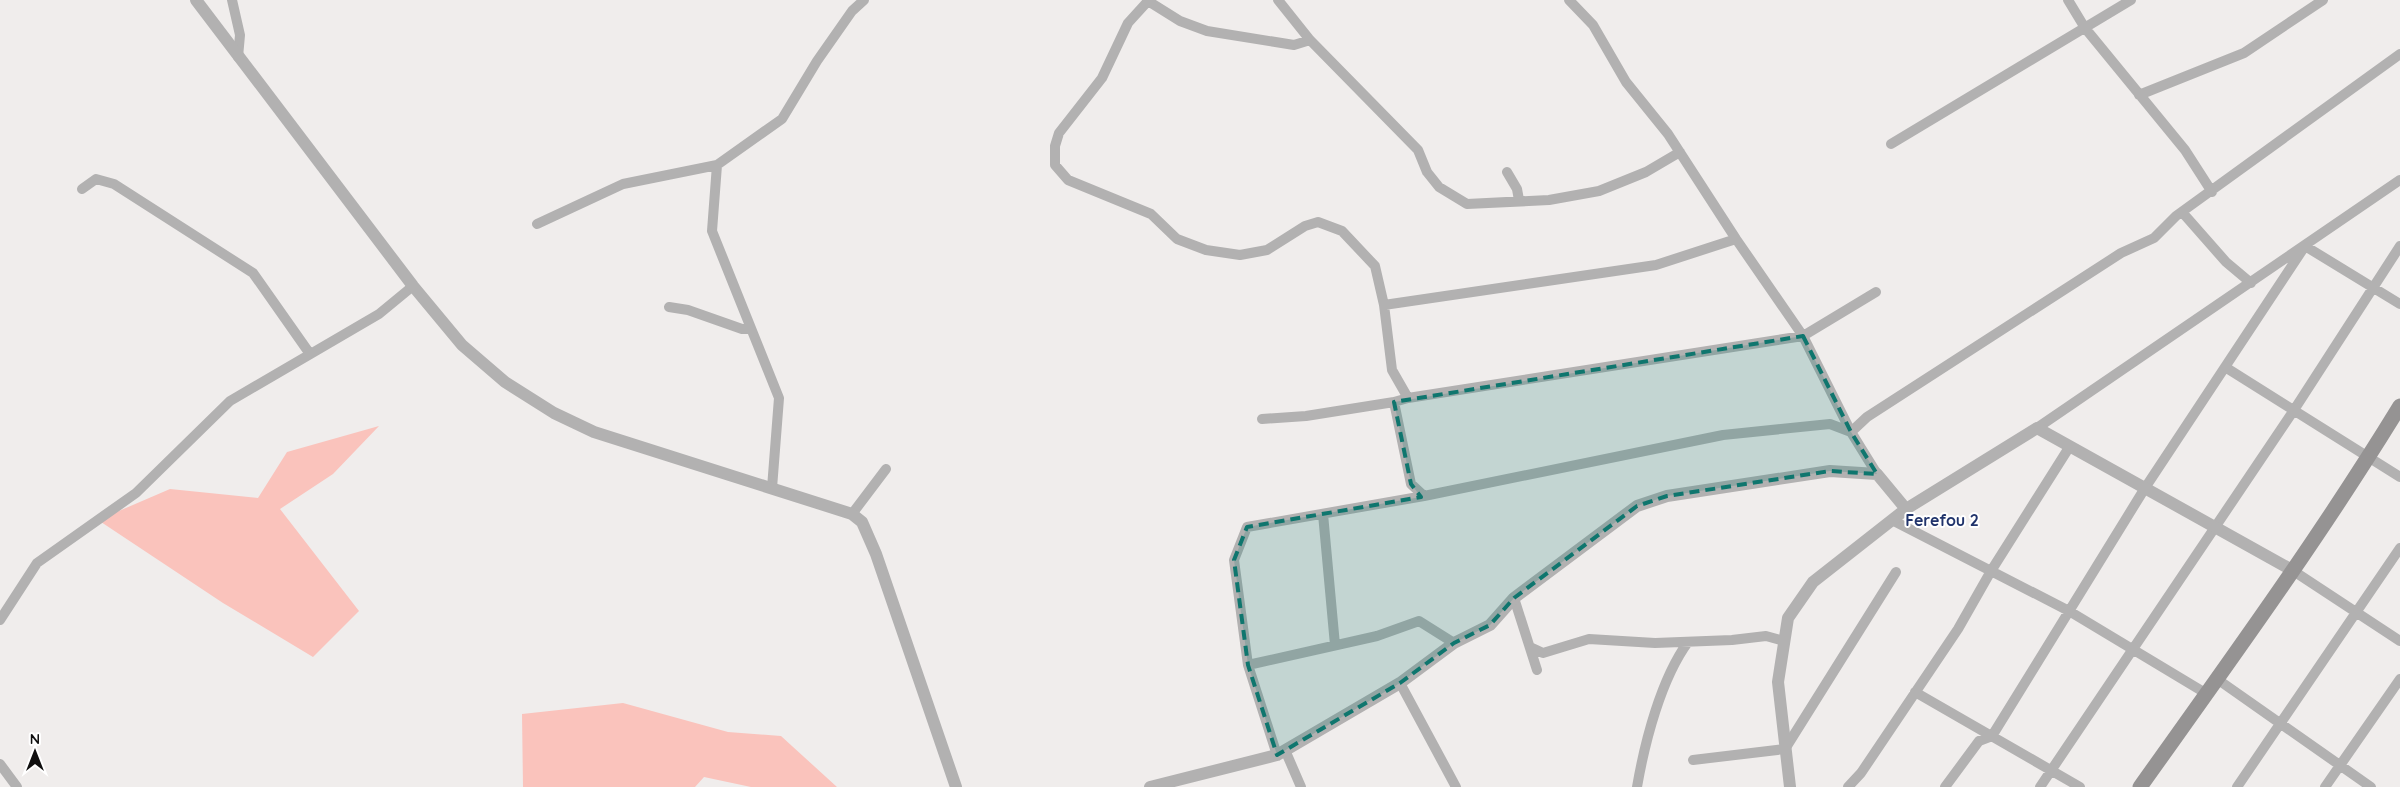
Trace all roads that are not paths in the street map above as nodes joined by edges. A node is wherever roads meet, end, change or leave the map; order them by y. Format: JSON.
{"nodes":[{"id":1,"x":196,"y":0,"type":"edge"},
{"id":2,"x":232,"y":0,"type":"edge"},
{"id":3,"x":864,"y":0,"type":"edge"},
{"id":4,"x":1148,"y":0,"type":"edge"},
{"id":5,"x":1278,"y":0,"type":"edge"},
{"id":6,"x":1569,"y":0,"type":"edge"},
{"id":7,"x":2068,"y":0,"type":"edge"},
{"id":8,"x":2130,"y":0,"type":"edge"},
{"id":9,"x":2323,"y":0,"type":"edge"},
{"id":10,"x":2085,"y":28,"type":"junction"},
{"id":11,"x":1310,"y":40,"type":"junction"},
{"id":12,"x":2400,"y":54,"type":"edge"},
{"id":13,"x":238,"y":57,"type":"junction"},
{"id":14,"x":2139,"y":94,"type":"junction"},
{"id":15,"x":1891,"y":144,"type":"dead end"},
{"id":16,"x":1680,"y":152,"type":"junction"},
{"id":17,"x":717,"y":165,"type":"junction"},
{"id":18,"x":1508,"y":172,"type":"dead end"},
{"id":19,"x":2400,"y":180,"type":"edge"},
{"id":20,"x":82,"y":189,"type":"dead end"},
{"id":21,"x":2212,"y":192,"type":"junction"},
{"id":22,"x":1519,"y":200,"type":"junction"},
{"id":23,"x":2182,"y":212,"type":"junction"},
{"id":24,"x":537,"y":224,"type":"dead end"},
{"id":25,"x":1736,"y":239,"type":"junction"},
{"id":26,"x":2305,"y":246,"type":"junction"},
{"id":27,"x":2400,"y":246,"type":"edge"},
{"id":28,"x":2251,"y":283,"type":"junction"},
{"id":29,"x":413,"y":286,"type":"junction"},
{"id":30,"x":2373,"y":288,"type":"junction"},
{"id":31,"x":1876,"y":292,"type":"dead end"},
{"id":32,"x":2400,"y":304,"type":"edge"},
{"id":33,"x":1384,"y":305,"type":"junction"},
{"id":34,"x":669,"y":307,"type":"dead end"},
{"id":35,"x":751,"y":329,"type":"junction"},
{"id":36,"x":1803,"y":336,"type":"junction"},
{"id":37,"x":310,"y":354,"type":"junction"},
{"id":38,"x":2225,"y":367,"type":"junction"},
{"id":39,"x":1408,"y":398,"type":"junction"},
{"id":40,"x":1394,"y":402,"type":"junction"},
{"id":41,"x":2400,"y":406,"type":"edge"},
{"id":42,"x":2294,"y":410,"type":"junction"},
{"id":43,"x":1262,"y":419,"type":"dead end"},
{"id":44,"x":2037,"y":428,"type":"junction"},
{"id":45,"x":1851,"y":432,"type":"junction"},
{"id":46,"x":2070,"y":446,"type":"junction"},
{"id":47,"x":2368,"y":457,"type":"junction"},
{"id":48,"x":886,"y":469,"type":"dead end"},
{"id":49,"x":1877,"y":474,"type":"junction"},
{"id":50,"x":2400,"y":477,"type":"edge"},
{"id":51,"x":772,"y":488,"type":"junction"},
{"id":52,"x":2145,"y":488,"type":"junction"},
{"id":53,"x":1424,"y":496,"type":"junction"},
{"id":54,"x":1906,"y":510,"type":"junction"},
{"id":55,"x":852,"y":514,"type":"junction"},
{"id":56,"x":1323,"y":514,"type":"junction"},
{"id":57,"x":1892,"y":520,"type":"junction"},
{"id":58,"x":2216,"y":527,"type":"junction"},
{"id":59,"x":2400,"y":548,"type":"edge"},
{"id":60,"x":2292,"y":570,"type":"junction"},
{"id":61,"x":1991,"y":571,"type":"junction"},
{"id":62,"x":1896,"y":572,"type":"dead end"},
{"id":63,"x":1514,"y":598,"type":"junction"},
{"id":64,"x":2068,"y":611,"type":"junction"},
{"id":65,"x":2357,"y":613,"type":"junction"},
{"id":66,"x":0,"y":620,"type":"edge"},
{"id":67,"x":1784,"y":641,"type":"junction"},
{"id":68,"x":2400,"y":641,"type":"edge"},
{"id":69,"x":1688,"y":642,"type":"junction"},
{"id":70,"x":1454,"y":643,"type":"junction"},
{"id":71,"x":1335,"y":645,"type":"junction"},
{"id":72,"x":1530,"y":647,"type":"junction"},
{"id":73,"x":2133,"y":650,"type":"junction"},
{"id":74,"x":1248,"y":665,"type":"junction"},
{"id":75,"x":1537,"y":670,"type":"dead end"},
{"id":76,"x":2217,"y":679,"type":"junction"},
{"id":77,"x":2400,"y":679,"type":"edge"},
{"id":78,"x":1400,"y":682,"type":"junction"},
{"id":79,"x":1915,"y":692,"type":"junction"},
{"id":80,"x":2206,"y":694,"type":"junction"},
{"id":81,"x":2281,"y":724,"type":"junction"},
{"id":82,"x":1992,"y":736,"type":"junction"},
{"id":83,"x":1785,"y":749,"type":"junction"},
{"id":84,"x":1281,"y":753,"type":"junction"},
{"id":85,"x":1693,"y":760,"type":"dead end"},
{"id":86,"x":0,"y":764,"type":"edge"},
{"id":87,"x":2340,"y":765,"type":"junction"},
{"id":88,"x":2051,"y":770,"type":"junction"},
{"id":89,"x":18,"y":787,"type":"edge"},
{"id":90,"x":956,"y":787,"type":"edge"},
{"id":91,"x":1150,"y":787,"type":"edge"},
{"id":92,"x":1300,"y":787,"type":"edge"},
{"id":93,"x":1456,"y":787,"type":"edge"},
{"id":94,"x":1637,"y":787,"type":"edge"},
{"id":95,"x":1790,"y":787,"type":"edge"},
{"id":96,"x":1848,"y":787,"type":"edge"},
{"id":97,"x":1945,"y":787,"type":"edge"},
{"id":98,"x":2040,"y":787,"type":"edge"},
{"id":99,"x":2080,"y":787,"type":"edge"},
{"id":100,"x":2140,"y":787,"type":"edge"},
{"id":101,"x":2237,"y":787,"type":"edge"},
{"id":102,"x":2325,"y":787,"type":"edge"},
{"id":103,"x":2371,"y":787,"type":"edge"}],
"edges":[{"from":1,"to":13,"type":"street"},
{"from":2,"to":13,"type":"street"},
{"from":3,"to":17,"type":"street"},
{"from":4,"to":11,"type":"street"},
{"from":4,"to":33,"type":"street"},
{"from":5,"to":11,"type":"street"},
{"from":6,"to":16,"type":"street"},
{"from":7,"to":10,"type":"street"},
{"from":8,"to":10,"type":"street"},
{"from":9,"to":14,"type":"street"},
{"from":10,"to":14,"type":"street"},
{"from":10,"to":15,"type":"street"},
{"from":11,"to":22,"type":"street"},
{"from":12,"to":21,"type":"street"},
{"from":13,"to":29,"type":"street"},
{"from":14,"to":21,"type":"street"},
{"from":16,"to":22,"type":"street"},
{"from":16,"to":25,"type":"street"},
{"from":17,"to":24,"type":"street"},
{"from":17,"to":35,"type":"street"},
{"from":18,"to":22,"type":"street"},
{"from":19,"to":26,"type":"street"},
{"from":20,"to":37,"type":"street"},
{"from":21,"to":23,"type":"street"},
{"from":23,"to":28,"type":"street"},
{"from":23,"to":45,"type":"street"},
{"from":25,"to":33,"type":"street"},
{"from":25,"to":36,"type":"street"},
{"from":26,"to":28,"type":"street"},
{"from":26,"to":30,"type":"street"},
{"from":26,"to":38,"type":"street"},
{"from":27,"to":30,"type":"street"},
{"from":28,"to":44,"type":"street"},
{"from":29,"to":37,"type":"street"},
{"from":29,"to":51,"type":"street"},
{"from":30,"to":32,"type":"street"},
{"from":30,"to":42,"type":"street"},
{"from":31,"to":36,"type":"street"},
{"from":33,"to":39,"type":"street"},
{"from":34,"to":35,"type":"street"},
{"from":35,"to":51,"type":"street"},
{"from":36,"to":39,"type":"street"},
{"from":36,"to":45,"type":"street"},
{"from":37,"to":66,"type":"street"},
{"from":38,"to":42,"type":"street"},
{"from":38,"to":52,"type":"street"},
{"from":39,"to":40,"type":"street"},
{"from":40,"to":43,"type":"street"},
{"from":40,"to":53,"type":"street"},
{"from":41,"to":47,"type":"main road"},
{"from":42,"to":47,"type":"street"},
{"from":42,"to":58,"type":"street"},
{"from":44,"to":46,"type":"street"},
{"from":44,"to":54,"type":"street"},
{"from":45,"to":49,"type":"street"},
{"from":45,"to":53,"type":"street"},
{"from":46,"to":52,"type":"street"},
{"from":46,"to":61,"type":"street"},
{"from":47,"to":50,"type":"street"},
{"from":47,"to":60,"type":"main road"},
{"from":48,"to":55,"type":"street"},
{"from":49,"to":54,"type":"street"},
{"from":49,"to":63,"type":"street"},
{"from":51,"to":55,"type":"street"},
{"from":52,"to":58,"type":"street"},
{"from":52,"to":64,"type":"street"},
{"from":53,"to":56,"type":"street"},
{"from":54,"to":57,"type":"street"},
{"from":55,"to":90,"type":"street"},
{"from":56,"to":71,"type":"street"},
{"from":56,"to":74,"type":"street"},
{"from":57,"to":61,"type":"street"},
{"from":57,"to":67,"type":"street"},
{"from":58,"to":60,"type":"street"},
{"from":58,"to":73,"type":"street"},
{"from":59,"to":65,"type":"street"},
{"from":60,"to":65,"type":"street"},
{"from":60,"to":76,"type":"main road"},
{"from":61,"to":64,"type":"street"},
{"from":61,"to":79,"type":"street"},
{"from":62,"to":83,"type":"street"},
{"from":63,"to":70,"type":"street"},
{"from":63,"to":72,"type":"street"},
{"from":64,"to":73,"type":"street"},
{"from":64,"to":82,"type":"street"},
{"from":65,"to":68,"type":"street"},
{"from":65,"to":81,"type":"street"},
{"from":67,"to":69,"type":"street"},
{"from":67,"to":83,"type":"street"},
{"from":69,"to":72,"type":"street"},
{"from":69,"to":94,"type":"street"},
{"from":70,"to":71,"type":"street"},
{"from":70,"to":78,"type":"street"},
{"from":71,"to":74,"type":"street"},
{"from":72,"to":75,"type":"street"},
{"from":73,"to":80,"type":"street"},
{"from":73,"to":88,"type":"street"},
{"from":74,"to":84,"type":"street"},
{"from":76,"to":80,"type":"main road"},
{"from":76,"to":81,"type":"street"},
{"from":77,"to":87,"type":"street"},
{"from":78,"to":84,"type":"street"},
{"from":78,"to":93,"type":"street"},
{"from":79,"to":82,"type":"street"},
{"from":79,"to":96,"type":"street"},
{"from":80,"to":100,"type":"main road"},
{"from":81,"to":87,"type":"street"},
{"from":81,"to":101,"type":"street"},
{"from":82,"to":88,"type":"street"},
{"from":82,"to":97,"type":"street"},
{"from":83,"to":85,"type":"street"},
{"from":83,"to":95,"type":"street"},
{"from":84,"to":91,"type":"street"},
{"from":84,"to":92,"type":"street"},
{"from":86,"to":89,"type":"street"},
{"from":87,"to":102,"type":"street"},
{"from":87,"to":103,"type":"street"},
{"from":88,"to":98,"type":"street"},
{"from":88,"to":99,"type":"street"}]}
